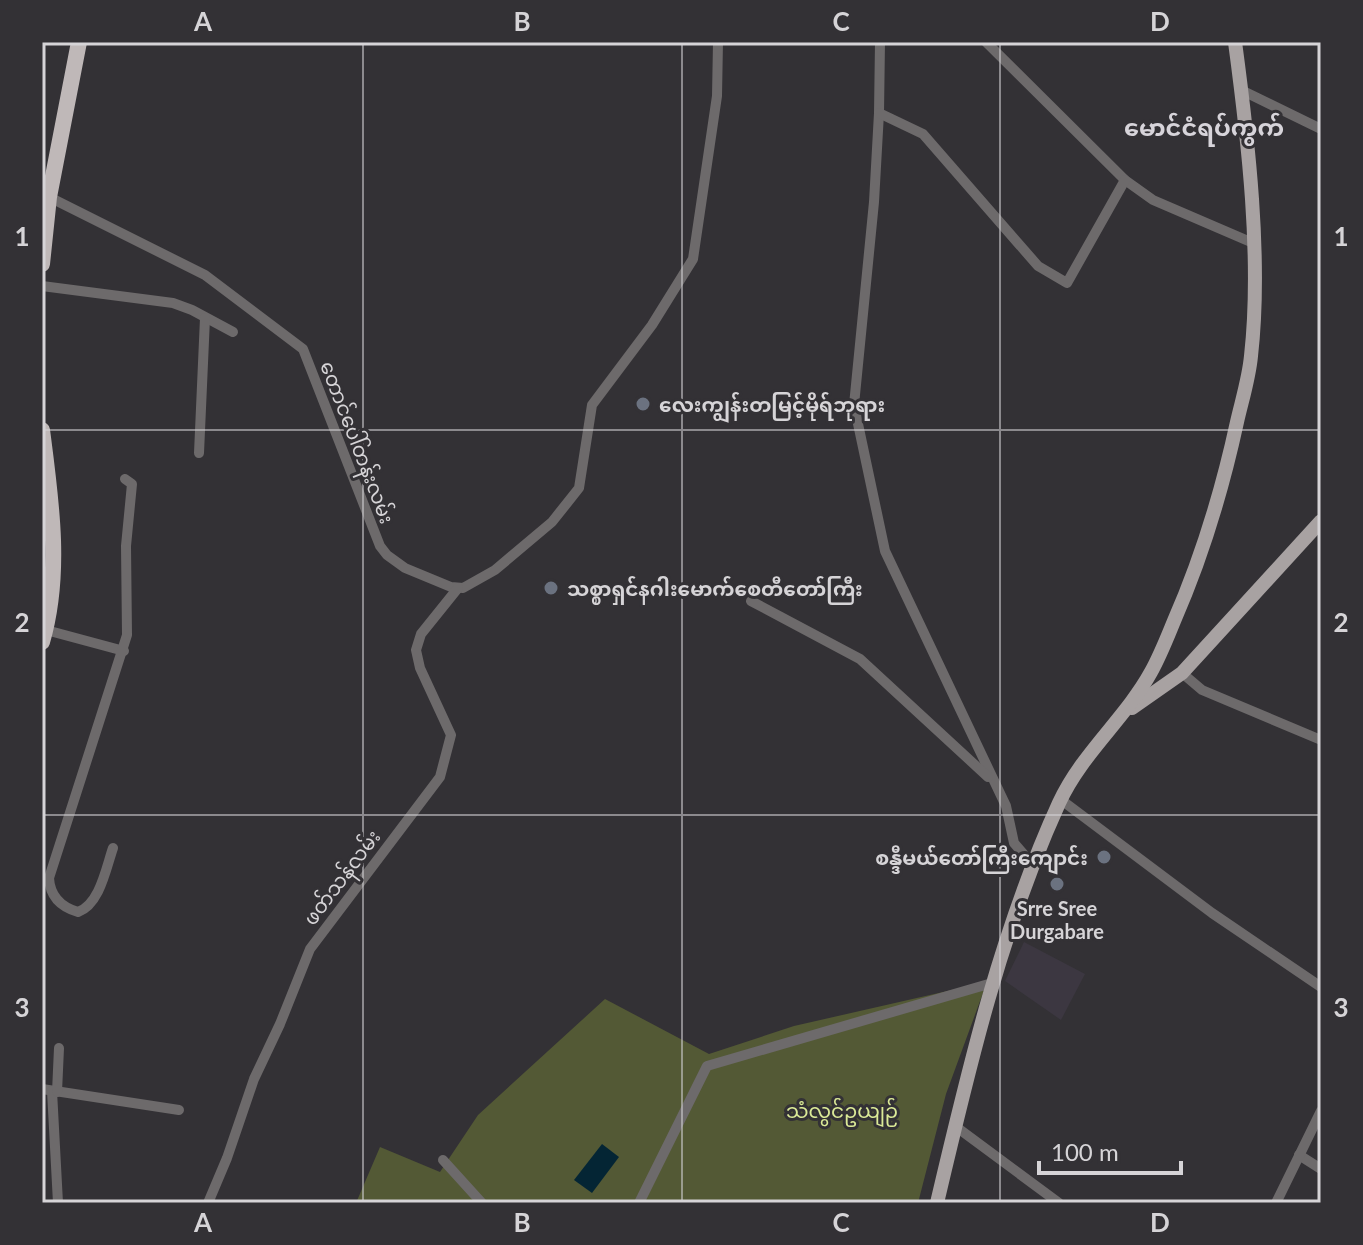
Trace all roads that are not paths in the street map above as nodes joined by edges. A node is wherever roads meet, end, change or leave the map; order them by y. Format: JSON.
{"nodes":[{"id":1,"x":79,"y":42,"type":"edge"},
{"id":2,"x":718,"y":42,"type":"edge"},
{"id":3,"x":880,"y":42,"type":"edge"},
{"id":4,"x":986,"y":42,"type":"edge"},
{"id":5,"x":1235,"y":42,"type":"edge"},
{"id":6,"x":1241,"y":90,"type":"junction"},
{"id":7,"x":879,"y":113,"type":"junction"},
{"id":8,"x":1321,"y":129,"type":"edge"},
{"id":9,"x":47,"y":176,"type":"edge"},
{"id":10,"x":1125,"y":180,"type":"junction"},
{"id":11,"x":49,"y":197,"type":"junction"},
{"id":12,"x":1253,"y":243,"type":"junction"},
{"id":13,"x":42,"y":264,"type":"edge"},
{"id":14,"x":42,"y":286,"type":"edge"},
{"id":15,"x":205,"y":318,"type":"junction"},
{"id":16,"x":233,"y":332,"type":"dead end"},
{"id":17,"x":42,"y":430,"type":"edge"},
{"id":18,"x":199,"y":453,"type":"dead end"},
{"id":19,"x":125,"y":479,"type":"dead end"},
{"id":20,"x":1321,"y":521,"type":"edge"},
{"id":21,"x":458,"y":588,"type":"junction"},
{"id":22,"x":751,"y":601,"type":"dead end"},
{"id":23,"x":44,"y":636,"type":"edge"},
{"id":24,"x":124,"y":651,"type":"junction"},
{"id":25,"x":1182,"y":673,"type":"junction"},
{"id":26,"x":1125,"y":713,"type":"junction"},
{"id":27,"x":1321,"y":740,"type":"edge"},
{"id":28,"x":992,"y":781,"type":"junction"},
{"id":29,"x":1060,"y":799,"type":"junction"},
{"id":30,"x":113,"y":848,"type":"dead end"},
{"id":31,"x":1033,"y":865,"type":"junction"},
{"id":32,"x":992,"y":983,"type":"junction"},
{"id":33,"x":1321,"y":987,"type":"edge"},
{"id":34,"x":59,"y":1048,"type":"dead end"},
{"id":35,"x":50,"y":1091,"type":"edge"},
{"id":36,"x":179,"y":1110,"type":"dead end"},
{"id":37,"x":1321,"y":1111,"type":"edge"},
{"id":38,"x":955,"y":1126,"type":"junction"},
{"id":39,"x":1299,"y":1155,"type":"junction"},
{"id":40,"x":443,"y":1160,"type":"dead end"},
{"id":41,"x":1321,"y":1169,"type":"edge"},
{"id":42,"x":58,"y":1203,"type":"edge"},
{"id":43,"x":208,"y":1203,"type":"edge"},
{"id":44,"x":482,"y":1203,"type":"edge"},
{"id":45,"x":639,"y":1203,"type":"edge"},
{"id":46,"x":937,"y":1203,"type":"edge"},
{"id":47,"x":1059,"y":1203,"type":"edge"},
{"id":48,"x":1276,"y":1203,"type":"edge"}],
"edges":[{"from":1,"to":9,"type":"highway"},
{"from":2,"to":21,"type":"street"},
{"from":3,"to":7,"type":"street"},
{"from":4,"to":10,"type":"street"},
{"from":5,"to":6,"type":"main road"},
{"from":6,"to":8,"type":"street"},
{"from":6,"to":12,"type":"main road"},
{"from":7,"to":10,"type":"street"},
{"from":7,"to":28,"type":"street"},
{"from":9,"to":11,"type":"highway"},
{"from":10,"to":12,"type":"street"},
{"from":11,"to":13,"type":"highway"},
{"from":11,"to":21,"type":"street","name":"တောင်ပေါ်တန်းလမ်း"},
{"from":12,"to":26,"type":"main road"},
{"from":14,"to":15,"type":"street"},
{"from":15,"to":16,"type":"street"},
{"from":15,"to":18,"type":"street"},
{"from":17,"to":23,"type":"highway"},
{"from":19,"to":24,"type":"street"},
{"from":20,"to":25,"type":"main road"},
{"from":21,"to":43,"type":"street","name":"ဖတ်သန်လမ်း"},
{"from":22,"to":28,"type":"street"},
{"from":23,"to":24,"type":"street"},
{"from":24,"to":30,"type":"street"},
{"from":25,"to":26,"type":"main road"},
{"from":25,"to":27,"type":"street"},
{"from":26,"to":29,"type":"main road"},
{"from":28,"to":31,"type":"street"},
{"from":29,"to":31,"type":"main road"},
{"from":29,"to":33,"type":"street"},
{"from":31,"to":32,"type":"main road"},
{"from":32,"to":38,"type":"main road"},
{"from":32,"to":45,"type":"street"},
{"from":34,"to":35,"type":"street"},
{"from":35,"to":36,"type":"street"},
{"from":35,"to":42,"type":"street"},
{"from":37,"to":39,"type":"street"},
{"from":38,"to":46,"type":"main road"},
{"from":38,"to":47,"type":"street"},
{"from":39,"to":41,"type":"street"},
{"from":39,"to":48,"type":"street"},
{"from":40,"to":44,"type":"street"}]}
